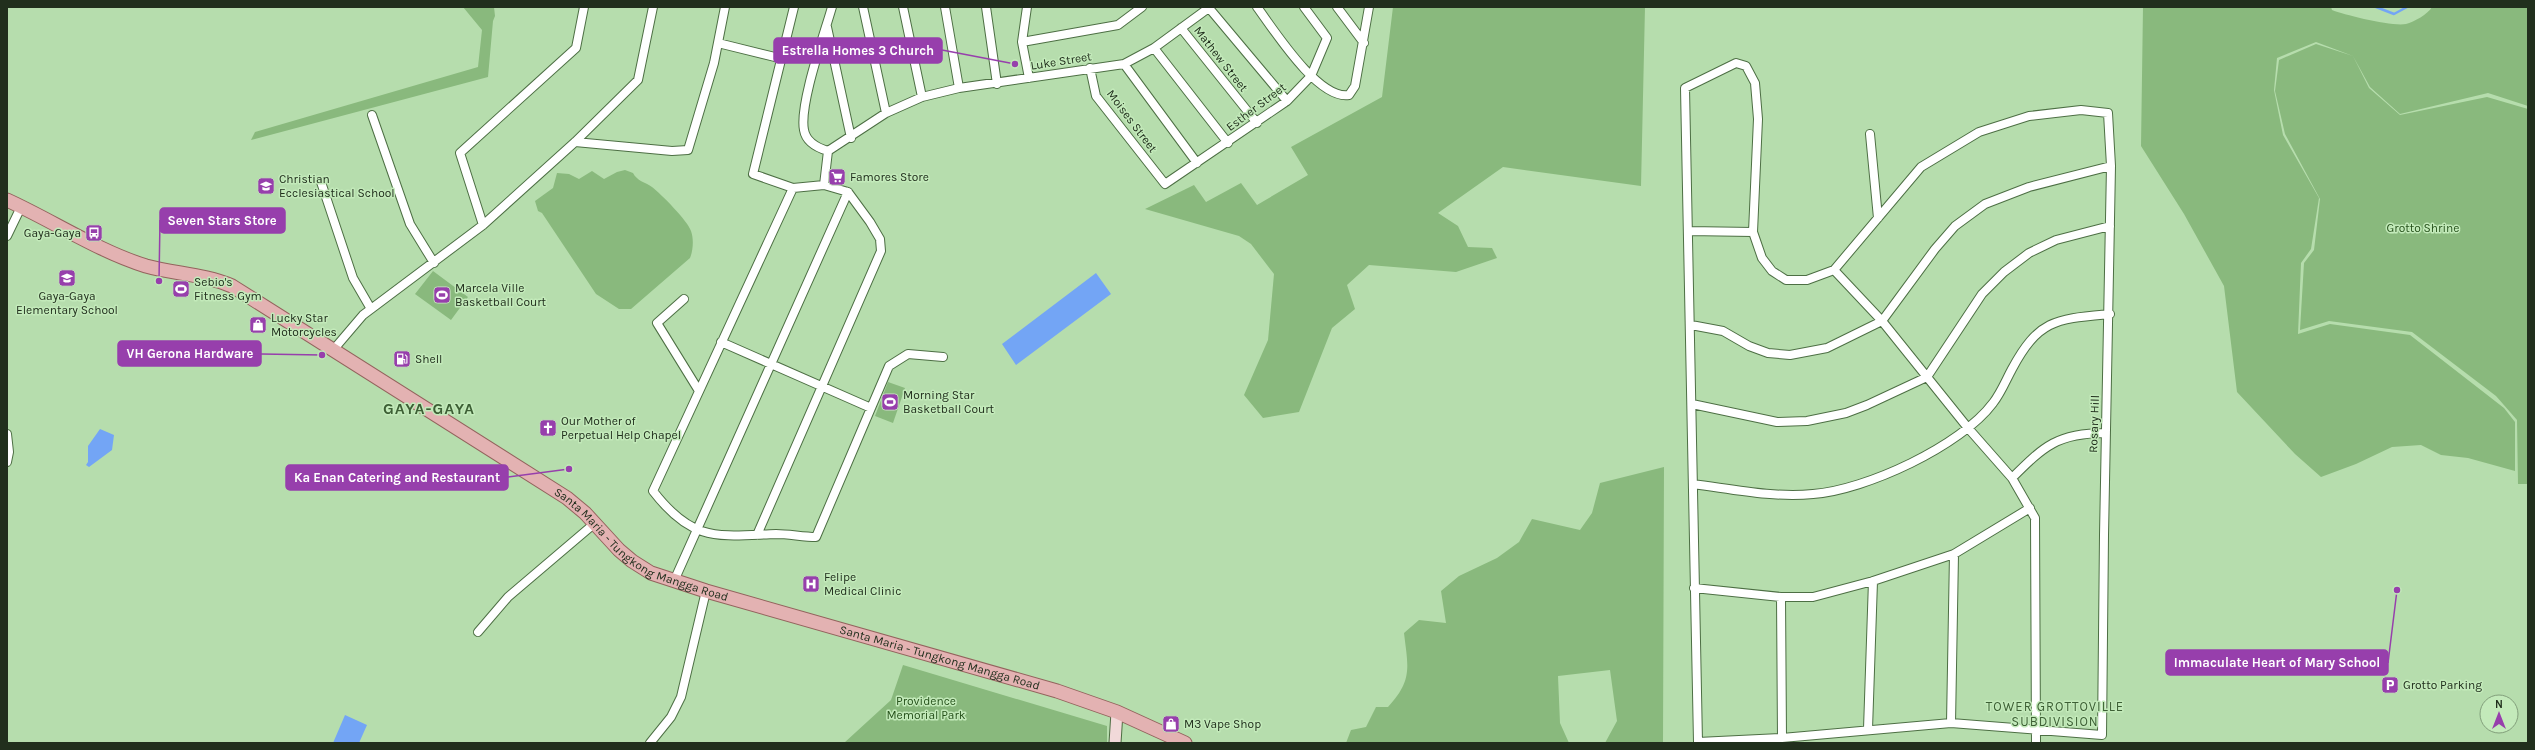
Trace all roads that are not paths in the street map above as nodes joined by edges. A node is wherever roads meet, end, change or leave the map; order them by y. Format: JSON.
{"nodes":[{"id":1,"x":584,"y":7,"type":"edge"},
{"id":2,"x":653,"y":7,"type":"edge"},
{"id":3,"x":725,"y":7,"type":"edge"},
{"id":4,"x":794,"y":7,"type":"edge"},
{"id":5,"x":832,"y":7,"type":"edge"},
{"id":6,"x":863,"y":7,"type":"edge"},
{"id":7,"x":903,"y":7,"type":"edge"},
{"id":8,"x":945,"y":7,"type":"edge"},
{"id":9,"x":986,"y":7,"type":"edge"},
{"id":10,"x":1027,"y":7,"type":"edge"},
{"id":11,"x":1142,"y":7,"type":"edge"},
{"id":12,"x":1209,"y":7,"type":"edge"},
{"id":13,"x":1257,"y":7,"type":"edge"},
{"id":14,"x":1304,"y":7,"type":"edge"},
{"id":15,"x":1337,"y":7,"type":"edge"},
{"id":16,"x":1369,"y":7,"type":"edge"},
{"id":17,"x":827,"y":26,"type":"junction"},
{"id":18,"x":1181,"y":28,"type":"junction"},
{"id":19,"x":1022,"y":42,"type":"junction"},
{"id":20,"x":718,"y":43,"type":"junction"},
{"id":21,"x":1364,"y":43,"type":"junction"},
{"id":22,"x":1154,"y":48,"type":"junction"},
{"id":23,"x":783,"y":59,"type":"junction"},
{"id":24,"x":1124,"y":64,"type":"junction"},
{"id":25,"x":1090,"y":68,"type":"junction"},
{"id":26,"x":1311,"y":76,"type":"junction"},
{"id":27,"x":1029,"y":78,"type":"junction"},
{"id":28,"x":996,"y":84,"type":"junction"},
{"id":29,"x":958,"y":88,"type":"junction"},
{"id":30,"x":922,"y":97,"type":"junction"},
{"id":31,"x":1287,"y":101,"type":"junction"},
{"id":32,"x":886,"y":113,"type":"junction"},
{"id":33,"x":372,"y":114,"type":"dead end"},
{"id":34,"x":1257,"y":123,"type":"junction"},
{"id":35,"x":1870,"y":134,"type":"dead end"},
{"id":36,"x":851,"y":138,"type":"junction"},
{"id":37,"x":575,"y":142,"type":"junction"},
{"id":38,"x":1228,"y":143,"type":"junction"},
{"id":39,"x":828,"y":151,"type":"junction"},
{"id":40,"x":1197,"y":163,"type":"junction"},
{"id":41,"x":2111,"y":166,"type":"junction"},
{"id":42,"x":321,"y":182,"type":"dead end"},
{"id":43,"x":1165,"y":184,"type":"joint"},
{"id":44,"x":824,"y":185,"type":"junction"},
{"id":45,"x":793,"y":188,"type":"junction"},
{"id":46,"x":848,"y":192,"type":"junction"},
{"id":47,"x":7,"y":200,"type":"edge"},
{"id":48,"x":21,"y":207,"type":"junction"},
{"id":49,"x":1878,"y":218,"type":"junction"},
{"id":50,"x":483,"y":225,"type":"junction"},
{"id":51,"x":2110,"y":226,"type":"junction"},
{"id":52,"x":1688,"y":231,"type":"junction"},
{"id":53,"x":1753,"y":232,"type":"junction"},
{"id":54,"x":7,"y":236,"type":"edge"},
{"id":55,"x":434,"y":263,"type":"junction"},
{"id":56,"x":1834,"y":270,"type":"junction"},
{"id":57,"x":684,"y":299,"type":"dead end"},
{"id":58,"x":371,"y":309,"type":"junction"},
{"id":59,"x":2110,"y":314,"type":"junction"},
{"id":60,"x":1882,"y":321,"type":"junction"},
{"id":61,"x":1691,"y":325,"type":"junction"},
{"id":62,"x":721,"y":342,"type":"junction"},
{"id":63,"x":334,"y":349,"type":"junction"},
{"id":64,"x":943,"y":357,"type":"dead end"},
{"id":65,"x":771,"y":365,"type":"junction"},
{"id":66,"x":1927,"y":377,"type":"junction"},
{"id":67,"x":822,"y":387,"type":"junction"},
{"id":68,"x":699,"y":391,"type":"junction"},
{"id":69,"x":1692,"y":404,"type":"junction"},
{"id":70,"x":871,"y":408,"type":"junction"},
{"id":71,"x":1968,"y":428,"type":"junction"},
{"id":72,"x":2105,"y":433,"type":"junction"},
{"id":73,"x":7,"y":434,"type":"edge"},
{"id":74,"x":7,"y":462,"type":"edge"},
{"id":75,"x":2012,"y":478,"type":"junction"},
{"id":76,"x":1693,"y":484,"type":"junction"},
{"id":77,"x":2030,"y":508,"type":"junction"},
{"id":78,"x":595,"y":523,"type":"junction"},
{"id":79,"x":697,"y":530,"type":"junction"},
{"id":80,"x":757,"y":535,"type":"junction"},
{"id":81,"x":1954,"y":554,"type":"junction"},
{"id":82,"x":674,"y":581,"type":"junction"},
{"id":83,"x":1873,"y":581,"type":"junction"},
{"id":84,"x":1694,"y":588,"type":"junction"},
{"id":85,"x":706,"y":591,"type":"junction"},
{"id":86,"x":1781,"y":597,"type":"junction"},
{"id":87,"x":478,"y":632,"type":"dead end"},
{"id":88,"x":1117,"y":712,"type":"junction"},
{"id":89,"x":1951,"y":723,"type":"junction"},
{"id":90,"x":1868,"y":729,"type":"junction"},
{"id":91,"x":2036,"y":729,"type":"junction"},
{"id":92,"x":1782,"y":738,"type":"junction"},
{"id":93,"x":650,"y":743,"type":"edge"},
{"id":94,"x":1115,"y":743,"type":"edge"},
{"id":95,"x":1185,"y":743,"type":"edge"},
{"id":96,"x":2036,"y":743,"type":"edge"}],
"edges":[{"from":1,"to":50,"type":"street"},
{"from":2,"to":37,"type":"street"},
{"from":3,"to":20,"type":"street"},
{"from":4,"to":23,"type":"street"},
{"from":5,"to":17,"type":"street"},
{"from":6,"to":32,"type":"street"},
{"from":7,"to":30,"type":"street"},
{"from":8,"to":29,"type":"street"},
{"from":9,"to":28,"type":"street"},
{"from":10,"to":19,"type":"street"},
{"from":11,"to":19,"type":"street"},
{"from":12,"to":18,"type":"street","name":"Luke Street"},
{"from":12,"to":31,"type":"street"},
{"from":13,"to":26,"type":"street"},
{"from":14,"to":26,"type":"street","name":"Esther Street"},
{"from":15,"to":21,"type":"street"},
{"from":16,"to":21,"type":"street"},
{"from":17,"to":36,"type":"street"},
{"from":17,"to":39,"type":"street"},
{"from":18,"to":22,"type":"street","name":"Luke Street"},
{"from":18,"to":34,"type":"street","name":"Mathew Street"},
{"from":19,"to":27,"type":"street"},
{"from":20,"to":23,"type":"street"},
{"from":20,"to":37,"type":"street"},
{"from":21,"to":26,"type":"street"},
{"from":22,"to":24,"type":"street","name":"Luke Street"},
{"from":22,"to":38,"type":"street"},
{"from":23,"to":45,"type":"street"},
{"from":24,"to":25,"type":"street","name":"Luke Street"},
{"from":24,"to":40,"type":"street"},
{"from":25,"to":27,"type":"street","name":"Luke Street"},
{"from":25,"to":43,"type":"street","name":"Moises Street"},
{"from":26,"to":31,"type":"street","name":"Esther Street"},
{"from":27,"to":28,"type":"street","name":"Luke Street"},
{"from":28,"to":29,"type":"street","name":"Luke Street"},
{"from":29,"to":30,"type":"street","name":"Luke Street"},
{"from":30,"to":32,"type":"street","name":"Luke Street"},
{"from":31,"to":34,"type":"street","name":"Esther Street"},
{"from":32,"to":36,"type":"street","name":"Luke Street"},
{"from":33,"to":55,"type":"street"},
{"from":34,"to":38,"type":"street","name":"Esther Street"},
{"from":35,"to":49,"type":"street"},
{"from":36,"to":39,"type":"street","name":"Luke Street"},
{"from":37,"to":50,"type":"street"},
{"from":38,"to":40,"type":"street","name":"Esther Street"},
{"from":39,"to":44,"type":"street"},
{"from":40,"to":43,"type":"street","name":"Esther Street"},
{"from":41,"to":49,"type":"street","name":"Rosary Hill"},
{"from":41,"to":51,"type":"street","name":"Rosary Hill"},
{"from":41,"to":60,"type":"street"},
{"from":42,"to":58,"type":"street"},
{"from":44,"to":45,"type":"street"},
{"from":44,"to":46,"type":"street"},
{"from":45,"to":62,"type":"street"},
{"from":46,"to":65,"type":"street"},
{"from":46,"to":67,"type":"street"},
{"from":47,"to":48,"type":"main road","name":"Santa Maria - Tungkong Mangga Road"},
{"from":48,"to":54,"type":"street"},
{"from":48,"to":63,"type":"main road","name":"Santa Maria - Tungkong Mangga Road"},
{"from":49,"to":56,"type":"street"},
{"from":50,"to":55,"type":"street"},
{"from":51,"to":59,"type":"street","name":"Rosary Hill"},
{"from":51,"to":66,"type":"street"},
{"from":52,"to":53,"type":"street"},
{"from":52,"to":53,"type":"street"},
{"from":52,"to":61,"type":"street"},
{"from":53,"to":56,"type":"street"},
{"from":55,"to":58,"type":"street"},
{"from":56,"to":60,"type":"street"},
{"from":57,"to":68,"type":"street"},
{"from":58,"to":63,"type":"street"},
{"from":59,"to":71,"type":"street"},
{"from":59,"to":72,"type":"street","name":"Rosary Hill"},
{"from":60,"to":61,"type":"street"},
{"from":60,"to":66,"type":"street"},
{"from":61,"to":69,"type":"street"},
{"from":62,"to":65,"type":"street"},
{"from":62,"to":68,"type":"street"},
{"from":63,"to":78,"type":"main road","name":"Santa Maria - Tungkong Mangga Road"},
{"from":64,"to":70,"type":"street"},
{"from":65,"to":67,"type":"street"},
{"from":65,"to":79,"type":"street"},
{"from":66,"to":69,"type":"street"},
{"from":66,"to":71,"type":"street"},
{"from":67,"to":70,"type":"street"},
{"from":67,"to":80,"type":"street"},
{"from":68,"to":79,"type":"street"},
{"from":69,"to":76,"type":"street"},
{"from":70,"to":80,"type":"street"},
{"from":71,"to":75,"type":"street"},
{"from":71,"to":76,"type":"street"},
{"from":72,"to":75,"type":"street"},
{"from":72,"to":91,"type":"street","name":"Rosary Hill"},
{"from":73,"to":74,"type":"street"},
{"from":75,"to":77,"type":"street"},
{"from":76,"to":84,"type":"street"},
{"from":77,"to":81,"type":"street"},
{"from":77,"to":91,"type":"street"},
{"from":78,"to":82,"type":"main road","name":"Santa Maria - Tungkong Mangga Road"},
{"from":78,"to":87,"type":"street"},
{"from":79,"to":80,"type":"street"},
{"from":79,"to":82,"type":"street"},
{"from":81,"to":83,"type":"street"},
{"from":81,"to":89,"type":"street"},
{"from":82,"to":85,"type":"main road","name":"Santa Maria - Tungkong Mangga Road"},
{"from":83,"to":86,"type":"street"},
{"from":83,"to":90,"type":"street"},
{"from":84,"to":86,"type":"street"},
{"from":84,"to":92,"type":"street"},
{"from":85,"to":88,"type":"main road","name":"Santa Maria - Tungkong Mangga Road"},
{"from":85,"to":93,"type":"street"},
{"from":86,"to":92,"type":"street"},
{"from":88,"to":94,"type":"street"},
{"from":88,"to":95,"type":"main road","name":"Santa Maria - Tungkong Mangga Road"},
{"from":89,"to":90,"type":"street"},
{"from":89,"to":91,"type":"street"},
{"from":90,"to":92,"type":"street"},
{"from":91,"to":96,"type":"street"}]}
